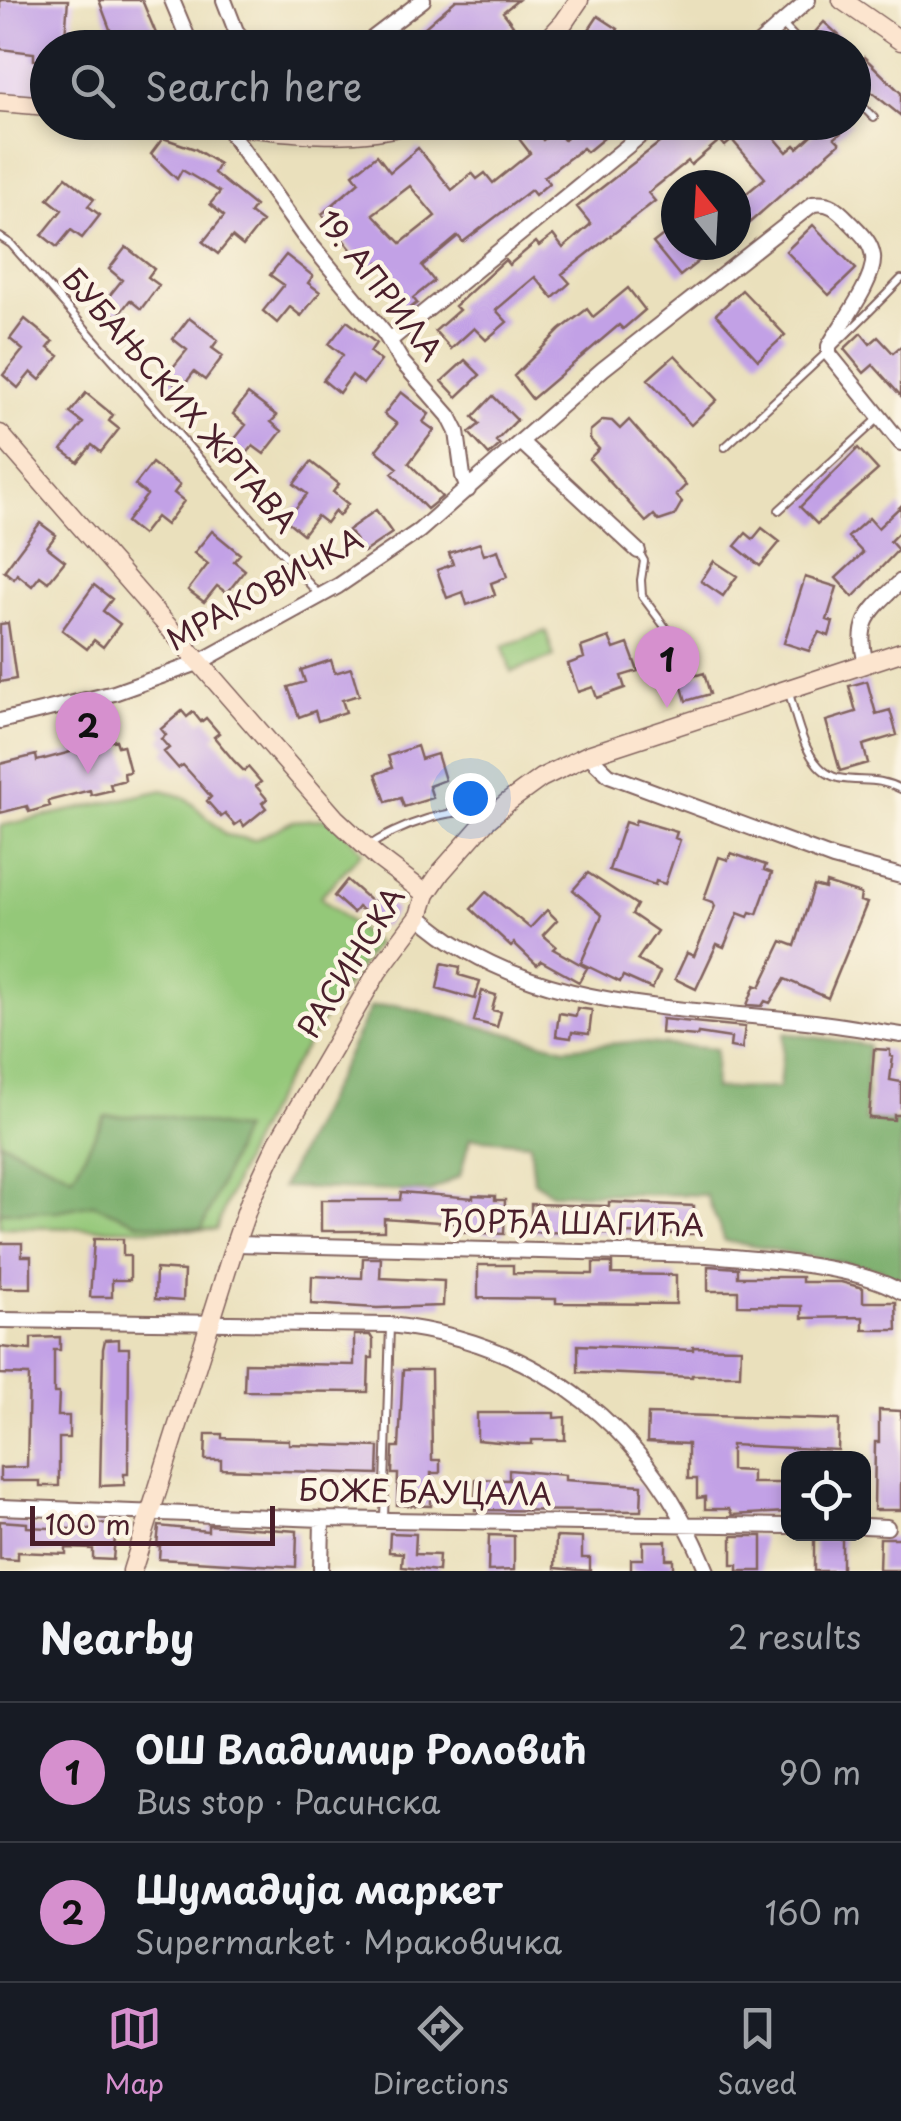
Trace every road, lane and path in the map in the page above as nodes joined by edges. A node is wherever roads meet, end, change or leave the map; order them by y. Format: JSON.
{"nodes":[{"id":1,"x":172,"y":0,"type":"edge"},
{"id":2,"x":224,"y":0,"type":"edge"},
{"id":3,"x":424,"y":0,"type":"edge"},
{"id":4,"x":579,"y":0,"type":"edge"},
{"id":5,"x":808,"y":0,"type":"edge"},
{"id":6,"x":842,"y":0,"type":"edge"},
{"id":7,"x":782,"y":24,"type":"junction"},
{"id":8,"x":184,"y":30,"type":"edge"},
{"id":9,"x":236,"y":30,"type":"edge"},
{"id":10,"x":384,"y":30,"type":"edge"},
{"id":11,"x":557,"y":30,"type":"edge"},
{"id":12,"x":775,"y":30,"type":"edge"},
{"id":13,"x":788,"y":30,"type":"edge"},
{"id":14,"x":901,"y":41,"type":"edge"},
{"id":15,"x":0,"y":102,"type":"edge"},
{"id":16,"x":30,"y":104,"type":"edge"},
{"id":17,"x":871,"y":115,"type":"edge"},
{"id":18,"x":874,"y":118,"type":"dead end"},
{"id":19,"x":235,"y":140,"type":"edge"},
{"id":20,"x":634,"y":140,"type":"edge"},
{"id":21,"x":0,"y":237,"type":"edge"},
{"id":22,"x":901,"y":279,"type":"edge"},
{"id":23,"x":389,"y":340,"type":"junction"},
{"id":24,"x":828,"y":350,"type":"junction"},
{"id":25,"x":879,"y":418,"type":"junction"},
{"id":26,"x":0,"y":434,"type":"edge"},
{"id":27,"x":522,"y":443,"type":"junction"},
{"id":28,"x":901,"y":444,"type":"edge"},
{"id":29,"x":726,"y":447,"type":"dead end"},
{"id":30,"x":468,"y":490,"type":"junction"},
{"id":31,"x":780,"y":510,"type":"dead end"},
{"id":32,"x":638,"y":551,"type":"joint"},
{"id":33,"x":901,"y":581,"type":"edge"},
{"id":34,"x":321,"y":597,"type":"junction"},
{"id":35,"x":901,"y":652,"type":"edge"},
{"id":36,"x":198,"y":662,"type":"junction"},
{"id":37,"x":866,"y":663,"type":"junction"},
{"id":38,"x":685,"y":672,"type":"dead end"},
{"id":39,"x":788,"y":688,"type":"junction"},
{"id":40,"x":0,"y":721,"type":"edge"},
{"id":41,"x":588,"y":754,"type":"junction"},
{"id":42,"x":901,"y":789,"type":"edge"},
{"id":43,"x":488,"y":819,"type":"junction"},
{"id":44,"x":366,"y":849,"type":"junction"},
{"id":45,"x":901,"y":876,"type":"edge"},
{"id":46,"x":426,"y":894,"type":"junction"},
{"id":47,"x":419,"y":916,"type":"junction"},
{"id":48,"x":901,"y":1035,"type":"edge"},
{"id":49,"x":236,"y":1244,"type":"junction"},
{"id":50,"x":901,"y":1292,"type":"edge"},
{"id":51,"x":0,"y":1320,"type":"edge"},
{"id":52,"x":212,"y":1321,"type":"junction"},
{"id":53,"x":390,"y":1325,"type":"junction"},
{"id":54,"x":0,"y":1508,"type":"edge"},
{"id":55,"x":148,"y":1514,"type":"junction"},
{"id":56,"x":322,"y":1518,"type":"junction"},
{"id":57,"x":384,"y":1520,"type":"junction"},
{"id":58,"x":688,"y":1526,"type":"junction"},
{"id":59,"x":781,"y":1526,"type":"edge"},
{"id":60,"x":871,"y":1526,"type":"edge"},
{"id":61,"x":887,"y":1527,"type":"dead end"},
{"id":62,"x":132,"y":1571,"type":"edge"},
{"id":63,"x":321,"y":1571,"type":"edge"},
{"id":64,"x":707,"y":1571,"type":"edge"}],
"edges":[{"from":1,"to":8,"type":"street"},
{"from":2,"to":9,"type":"street"},
{"from":3,"to":10,"type":"street"},
{"from":4,"to":11,"type":"street"},
{"from":5,"to":7,"type":"street"},
{"from":6,"to":14,"type":"street"},
{"from":7,"to":12,"type":"street"},
{"from":7,"to":13,"type":"lane"},
{"from":15,"to":16,"type":"street"},
{"from":17,"to":18,"type":"lane"},
{"from":19,"to":23,"type":"street","name":"19. АПРИЛА"},
{"from":20,"to":23,"type":"street"},
{"from":21,"to":34,"type":"lane","name":"БУБАЊСКИХ ЖРТАВА"},
{"from":22,"to":24,"type":"lane"},
{"from":23,"to":30,"type":"street","name":"19. АПРИЛА"},
{"from":24,"to":25,"type":"street"},
{"from":24,"to":27,"type":"street","name":"МРАКОВИЧКА"},
{"from":24,"to":29,"type":"lane"},
{"from":25,"to":28,"type":"street"},
{"from":25,"to":31,"type":"lane"},
{"from":26,"to":36,"type":"street"},
{"from":27,"to":30,"type":"street","name":"МРАКОВИЧКА"},
{"from":27,"to":32,"type":"street"},
{"from":30,"to":34,"type":"street","name":"МРАКОВИЧКА"},
{"from":32,"to":38,"type":"lane"},
{"from":33,"to":37,"type":"street"},
{"from":34,"to":36,"type":"street","name":"МРАКОВИЧКА"},
{"from":35,"to":37,"type":"street","name":"РАСИНСКА"},
{"from":36,"to":40,"type":"street","name":"МРАКОВИЧКА"},
{"from":36,"to":44,"type":"street"},
{"from":37,"to":39,"type":"street","name":"РАСИНСКА"},
{"from":39,"to":41,"type":"street","name":"РАСИНСКА"},
{"from":39,"to":42,"type":"lane"},
{"from":41,"to":43,"type":"street","name":"РАСИНСКА"},
{"from":41,"to":45,"type":"street"},
{"from":43,"to":44,"type":"lane"},
{"from":43,"to":46,"type":"street","name":"РАСИНСКА"},
{"from":44,"to":46,"type":"street"},
{"from":46,"to":47,"type":"street","name":"РАСИНСКА"},
{"from":47,"to":48,"type":"street"},
{"from":47,"to":49,"type":"street","name":"РАСИНСКА"},
{"from":49,"to":50,"type":"street","name":"ЂОРЂА ШАГИЋА"},
{"from":49,"to":52,"type":"street","name":"РАСИНСКА"},
{"from":51,"to":52,"type":"street"},
{"from":52,"to":53,"type":"street"},
{"from":52,"to":55,"type":"street","name":"РАСИНСКА"},
{"from":53,"to":57,"type":"lane"},
{"from":53,"to":58,"type":"street"},
{"from":54,"to":55,"type":"street","name":"БОЖЕ БАУЦАЛА"},
{"from":55,"to":56,"type":"street","name":"БОЖЕ БАУЦАЛА"},
{"from":55,"to":62,"type":"street","name":"РАСИНСКА"},
{"from":56,"to":57,"type":"street","name":"БОЖЕ БАУЦАЛА"},
{"from":56,"to":63,"type":"street"},
{"from":57,"to":58,"type":"street","name":"БОЖЕ БАУЦАЛА"},
{"from":58,"to":59,"type":"street","name":"БОЖЕ БАУЦАЛА"},
{"from":58,"to":64,"type":"street"},
{"from":60,"to":61,"type":"street"}]}
